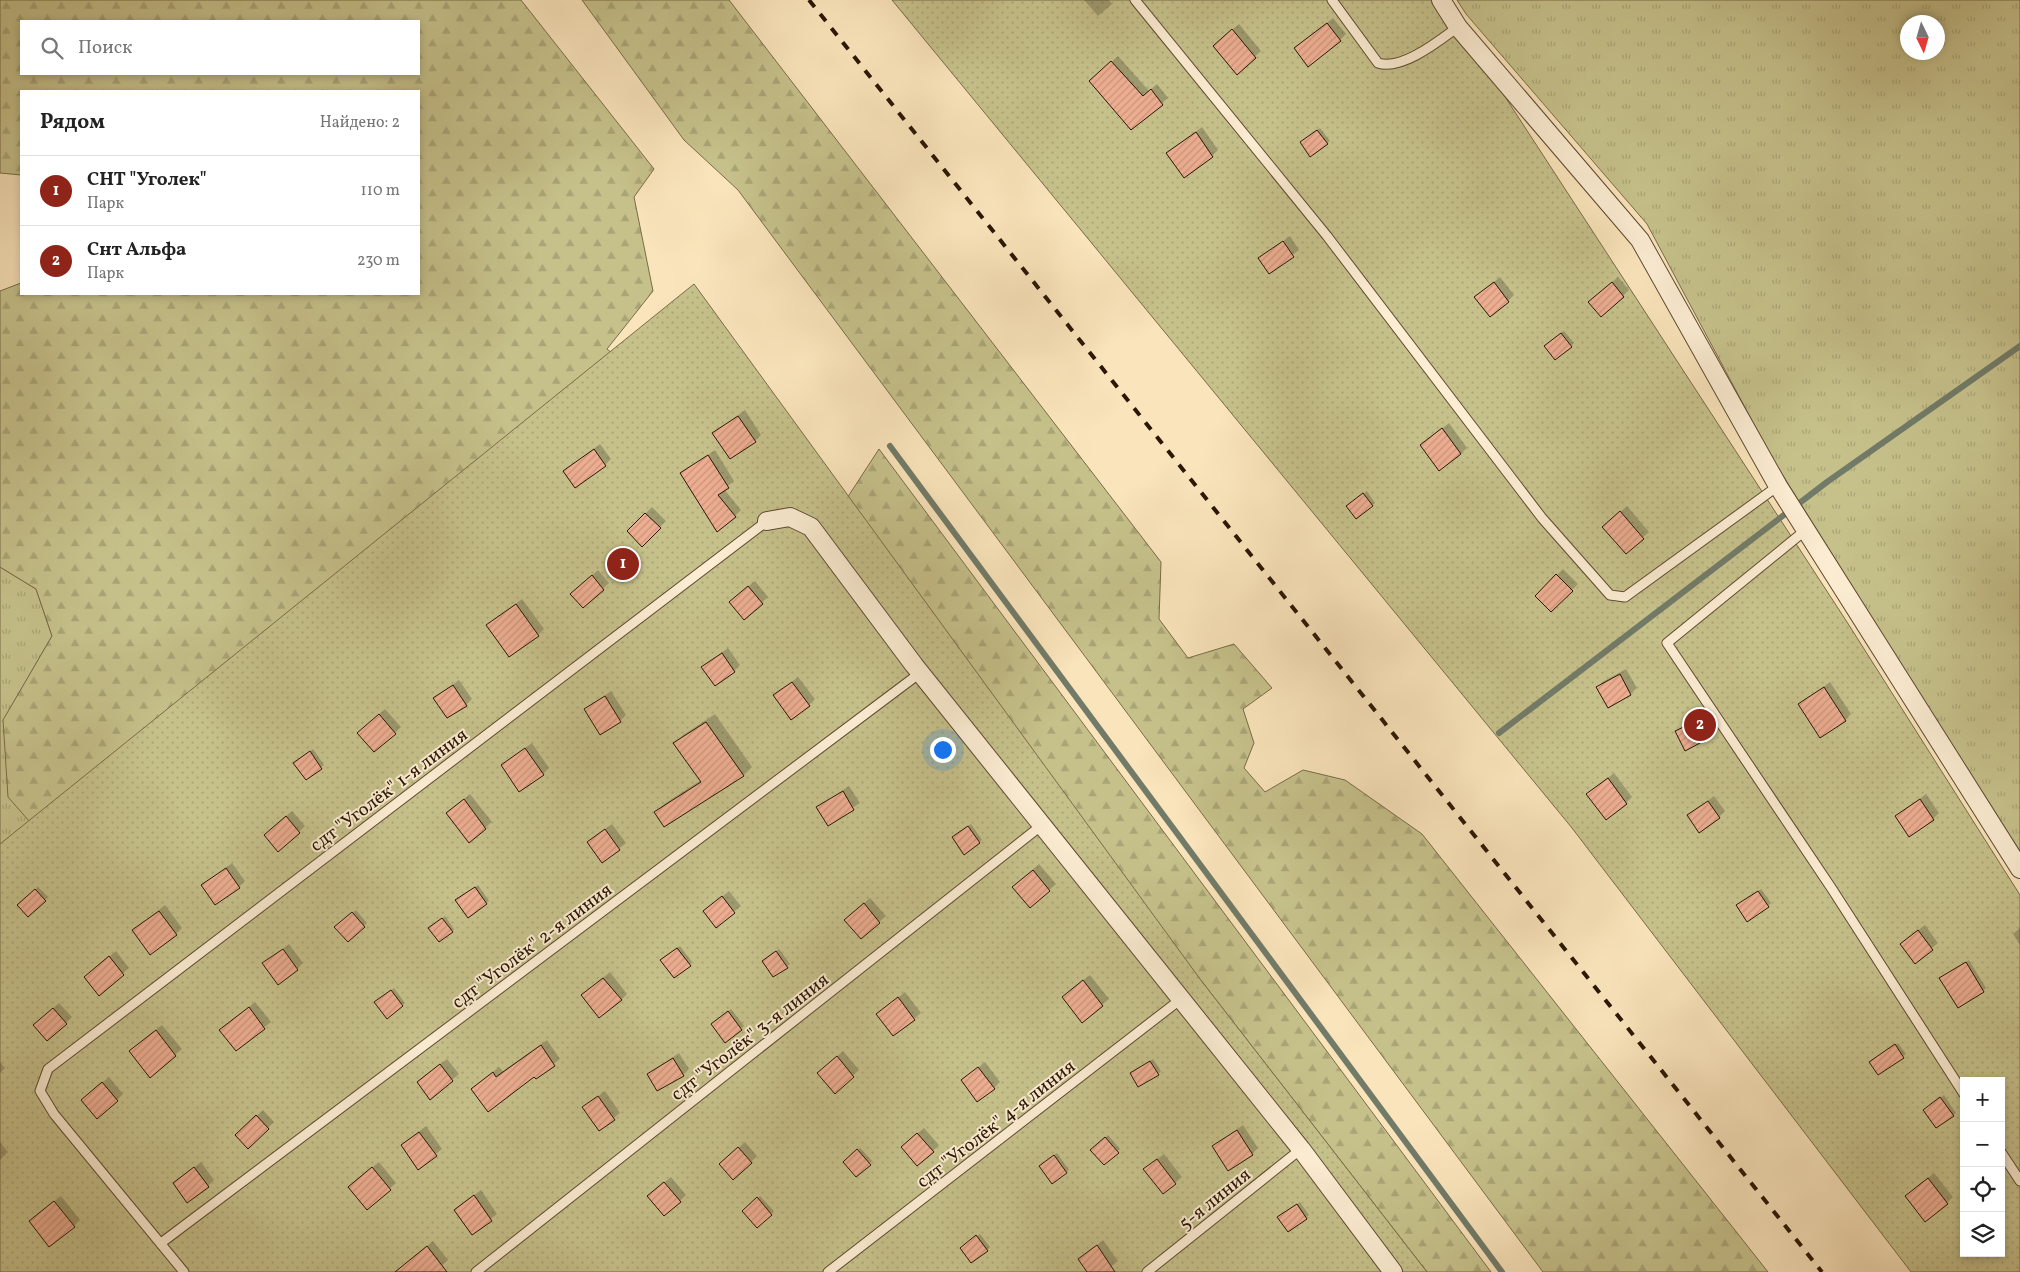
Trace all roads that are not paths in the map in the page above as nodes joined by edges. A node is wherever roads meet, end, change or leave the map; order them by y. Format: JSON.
{"nodes":[{"id":1,"x":1135,"y":0,"type":"edge"},
{"id":2,"x":1332,"y":0,"type":"edge"},
{"id":3,"x":1441,"y":0,"type":"edge"},
{"id":4,"x":1458,"y":27,"type":"junction"},
{"id":5,"x":1778,"y":486,"type":"junction"},
{"id":6,"x":767,"y":521,"type":"joint"},
{"id":7,"x":1806,"y":529,"type":"junction"},
{"id":8,"x":920,"y":673,"type":"junction"},
{"id":9,"x":1042,"y":825,"type":"junction"},
{"id":10,"x":2020,"y":870,"type":"edge"},
{"id":11,"x":1181,"y":999,"type":"junction"},
{"id":12,"x":1960,"y":1088,"type":"edge"},
{"id":13,"x":1301,"y":1149,"type":"junction"},
{"id":14,"x":2005,"y":1158,"type":"edge"},
{"id":15,"x":2020,"y":1181,"type":"edge"},
{"id":16,"x":161,"y":1243,"type":"junction"},
{"id":17,"x":184,"y":1272,"type":"edge"},
{"id":18,"x":476,"y":1272,"type":"edge"},
{"id":19,"x":828,"y":1272,"type":"edge"},
{"id":20,"x":1146,"y":1272,"type":"edge"},
{"id":21,"x":1393,"y":1272,"type":"edge"}],
"edges":[{"from":1,"to":5,"type":"lane"},
{"from":2,"to":4,"type":"lane"},
{"from":3,"to":4,"type":"street"},
{"from":4,"to":5,"type":"street"},
{"from":5,"to":7,"type":"street"},
{"from":6,"to":8,"type":"street"},
{"from":6,"to":16,"type":"lane","name":"сдт \"Уголёк\" 1-я линия"},
{"from":7,"to":10,"type":"street"},
{"from":7,"to":12,"type":"lane"},
{"from":8,"to":9,"type":"street"},
{"from":8,"to":16,"type":"lane","name":"сдт \"Уголёк\" 2-я линия"},
{"from":9,"to":11,"type":"street"},
{"from":9,"to":18,"type":"lane","name":"сдт \"Уголёк\" 3-я линия"},
{"from":11,"to":13,"type":"street"},
{"from":11,"to":19,"type":"lane","name":"сдт \"Уголёк\" 4-я линия"},
{"from":13,"to":20,"type":"lane","name":"5-я линия"},
{"from":13,"to":21,"type":"street"},
{"from":14,"to":15,"type":"lane"},
{"from":16,"to":17,"type":"lane"}]}
